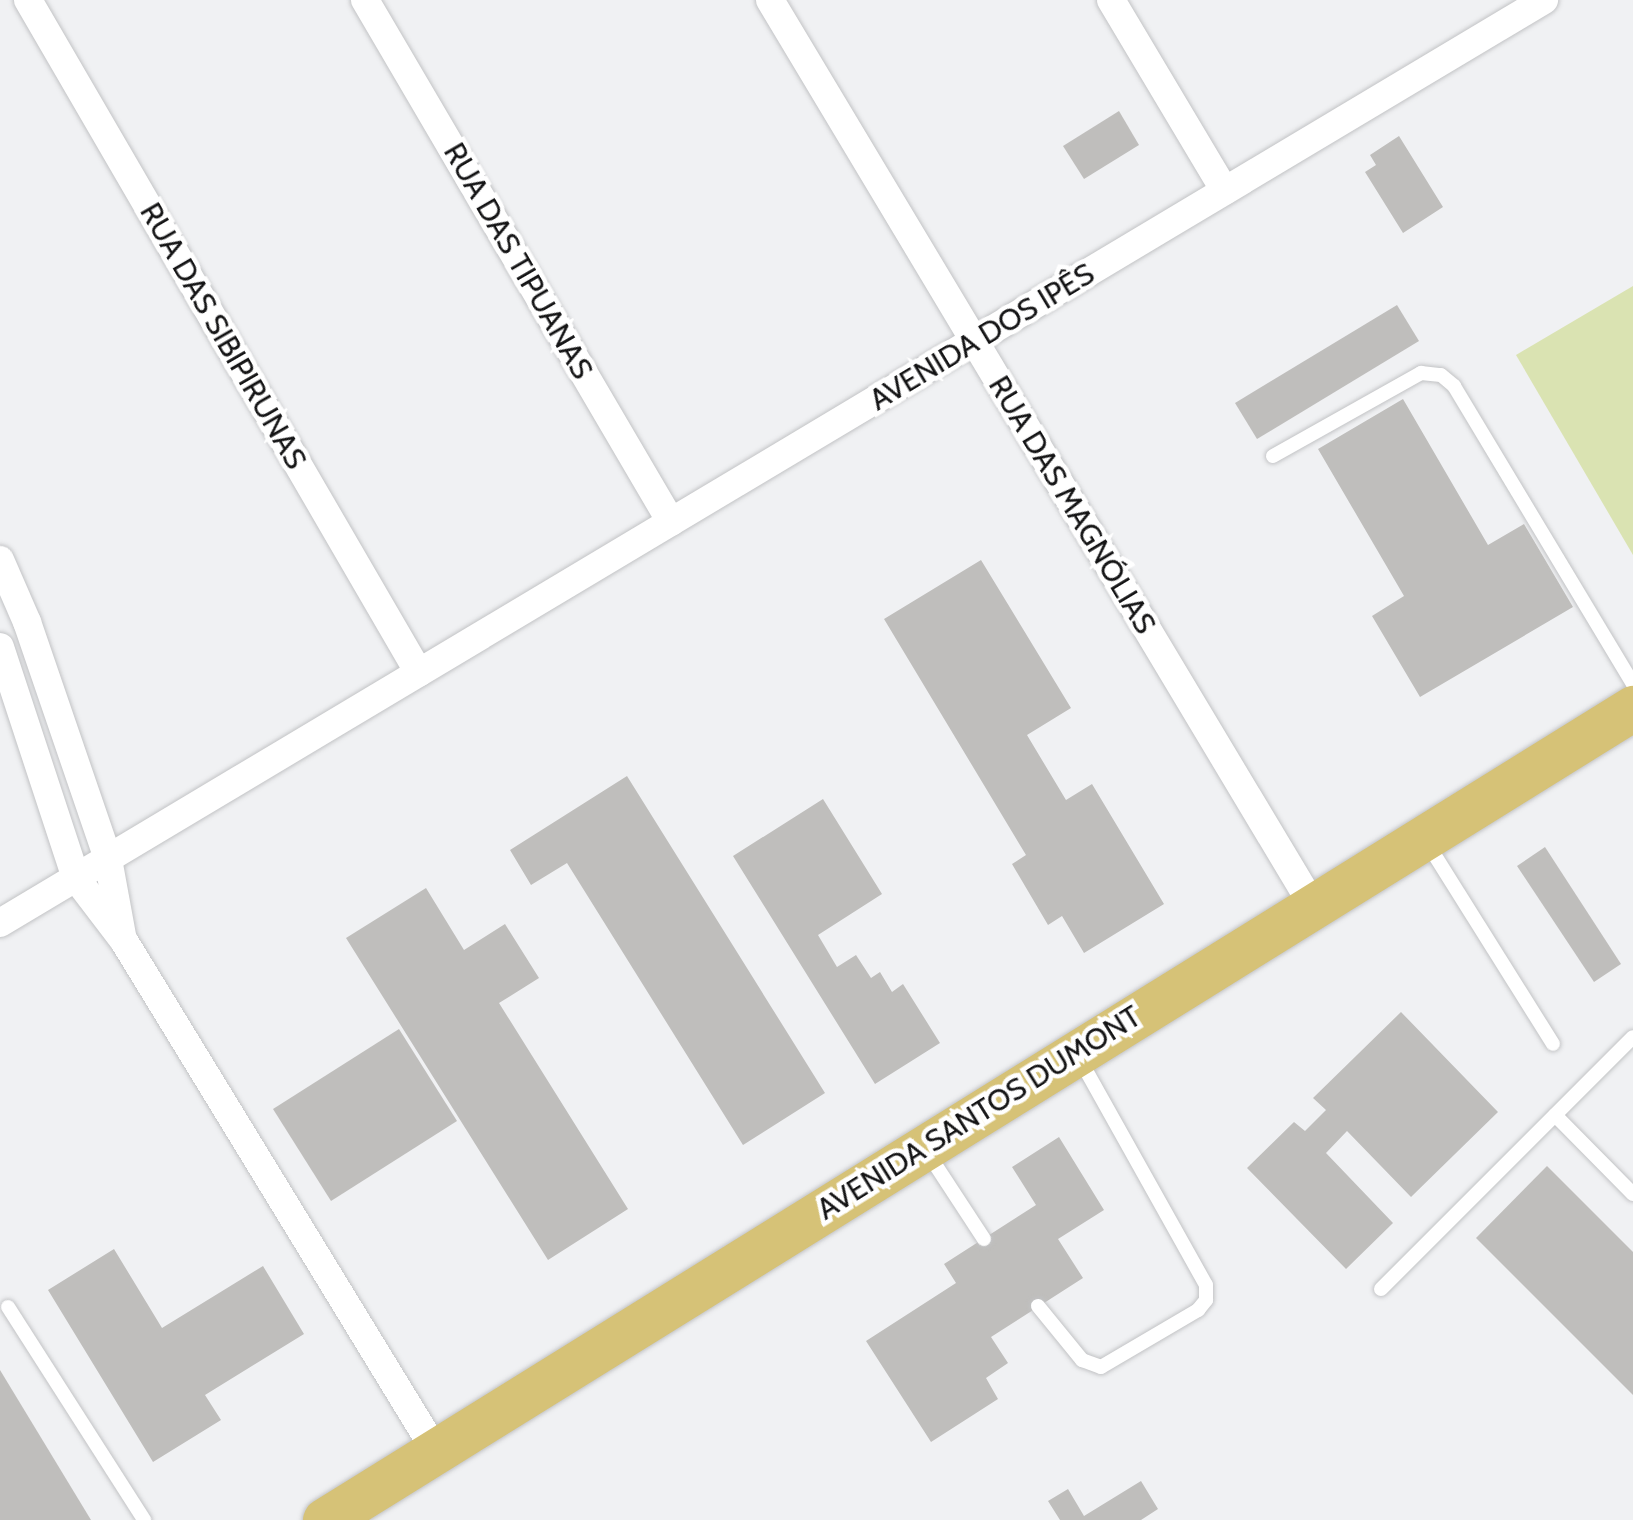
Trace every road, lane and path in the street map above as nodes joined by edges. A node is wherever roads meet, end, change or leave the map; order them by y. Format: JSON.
{"nodes":[{"id":1,"x":28,"y":0,"type":"edge"},
{"id":2,"x":365,"y":0,"type":"edge"},
{"id":3,"x":770,"y":0,"type":"edge"},
{"id":4,"x":1111,"y":0,"type":"edge"},
{"id":5,"x":1544,"y":0,"type":"edge"},
{"id":6,"x":1225,"y":191,"type":"junction"},
{"id":7,"x":974,"y":341,"type":"junction"},
{"id":8,"x":1274,"y":456,"type":"dead end"},
{"id":9,"x":671,"y":522,"type":"junction"},
{"id":10,"x":0,"y":560,"type":"edge"},
{"id":11,"x":0,"y":647,"type":"edge"},
{"id":12,"x":419,"y":673,"type":"junction"},
{"id":13,"x":1633,"y":684,"type":"edge"},
{"id":14,"x":1633,"y":708,"type":"edge"},
{"id":15,"x":1424,"y":838,"type":"junction"},
{"id":16,"x":108,"y":859,"type":"junction"},
{"id":17,"x":76,"y":878,"type":"junction"},
{"id":18,"x":1313,"y":906,"type":"junction"},
{"id":19,"x":0,"y":923,"type":"edge"},
{"id":20,"x":124,"y":941,"type":"junction"},
{"id":21,"x":1633,"y":1037,"type":"edge"},
{"id":22,"x":1554,"y":1044,"type":"dead end"},
{"id":23,"x":1076,"y":1053,"type":"junction"},
{"id":24,"x":1555,"y":1115,"type":"junction"},
{"id":25,"x":924,"y":1147,"type":"junction"},
{"id":26,"x":1633,"y":1194,"type":"edge"},
{"id":27,"x":984,"y":1238,"type":"dead end"},
{"id":28,"x":1382,"y":1289,"type":"dead end"},
{"id":29,"x":1038,"y":1306,"type":"dead end"},
{"id":30,"x":8,"y":1307,"type":"dead end"},
{"id":31,"x":435,"y":1450,"type":"junction"},
{"id":32,"x":144,"y":1520,"type":"edge"},
{"id":33,"x":325,"y":1520,"type":"edge"}],
"edges":[{"from":1,"to":12,"type":"street","name":"RUA DAS SIBIPIRUNAS"},
{"from":2,"to":9,"type":"street","name":"RUA DAS TIPUANAS"},
{"from":3,"to":7,"type":"street","name":"RUA DAS MAGNÓLIAS"},
{"from":4,"to":6,"type":"street"},
{"from":5,"to":6,"type":"street","name":"AVENIDA DOS IPÊS"},
{"from":6,"to":7,"type":"street","name":"AVENIDA DOS IPÊS"},
{"from":7,"to":9,"type":"street","name":"AVENIDA DOS IPÊS"},
{"from":7,"to":18,"type":"street","name":"RUA DAS MAGNÓLIAS"},
{"from":8,"to":13,"type":"lane"},
{"from":9,"to":12,"type":"street","name":"AVENIDA DOS IPÊS"},
{"from":10,"to":16,"type":"street"},
{"from":11,"to":17,"type":"street"},
{"from":12,"to":16,"type":"street","name":"AVENIDA DOS IPÊS"},
{"from":14,"to":15,"type":"main road","name":"AVENIDA SANTOS DUMONT"},
{"from":15,"to":18,"type":"main road","name":"AVENIDA SANTOS DUMONT"},
{"from":15,"to":22,"type":"lane"},
{"from":16,"to":17,"type":"street","name":"AVENIDA DOS IPÊS"},
{"from":16,"to":20,"type":"street"},
{"from":17,"to":19,"type":"street","name":"AVENIDA DOS IPÊS"},
{"from":17,"to":20,"type":"street"},
{"from":18,"to":23,"type":"main road","name":"AVENIDA SANTOS DUMONT"},
{"from":20,"to":31,"type":"street"},
{"from":21,"to":24,"type":"lane"},
{"from":23,"to":25,"type":"main road","name":"AVENIDA SANTOS DUMONT"},
{"from":23,"to":29,"type":"lane"},
{"from":24,"to":26,"type":"lane"},
{"from":24,"to":28,"type":"lane"},
{"from":25,"to":27,"type":"lane"},
{"from":25,"to":31,"type":"main road","name":"AVENIDA SANTOS DUMONT"},
{"from":30,"to":32,"type":"lane"},
{"from":31,"to":33,"type":"main road","name":"AVENIDA SANTOS DUMONT"}]}
